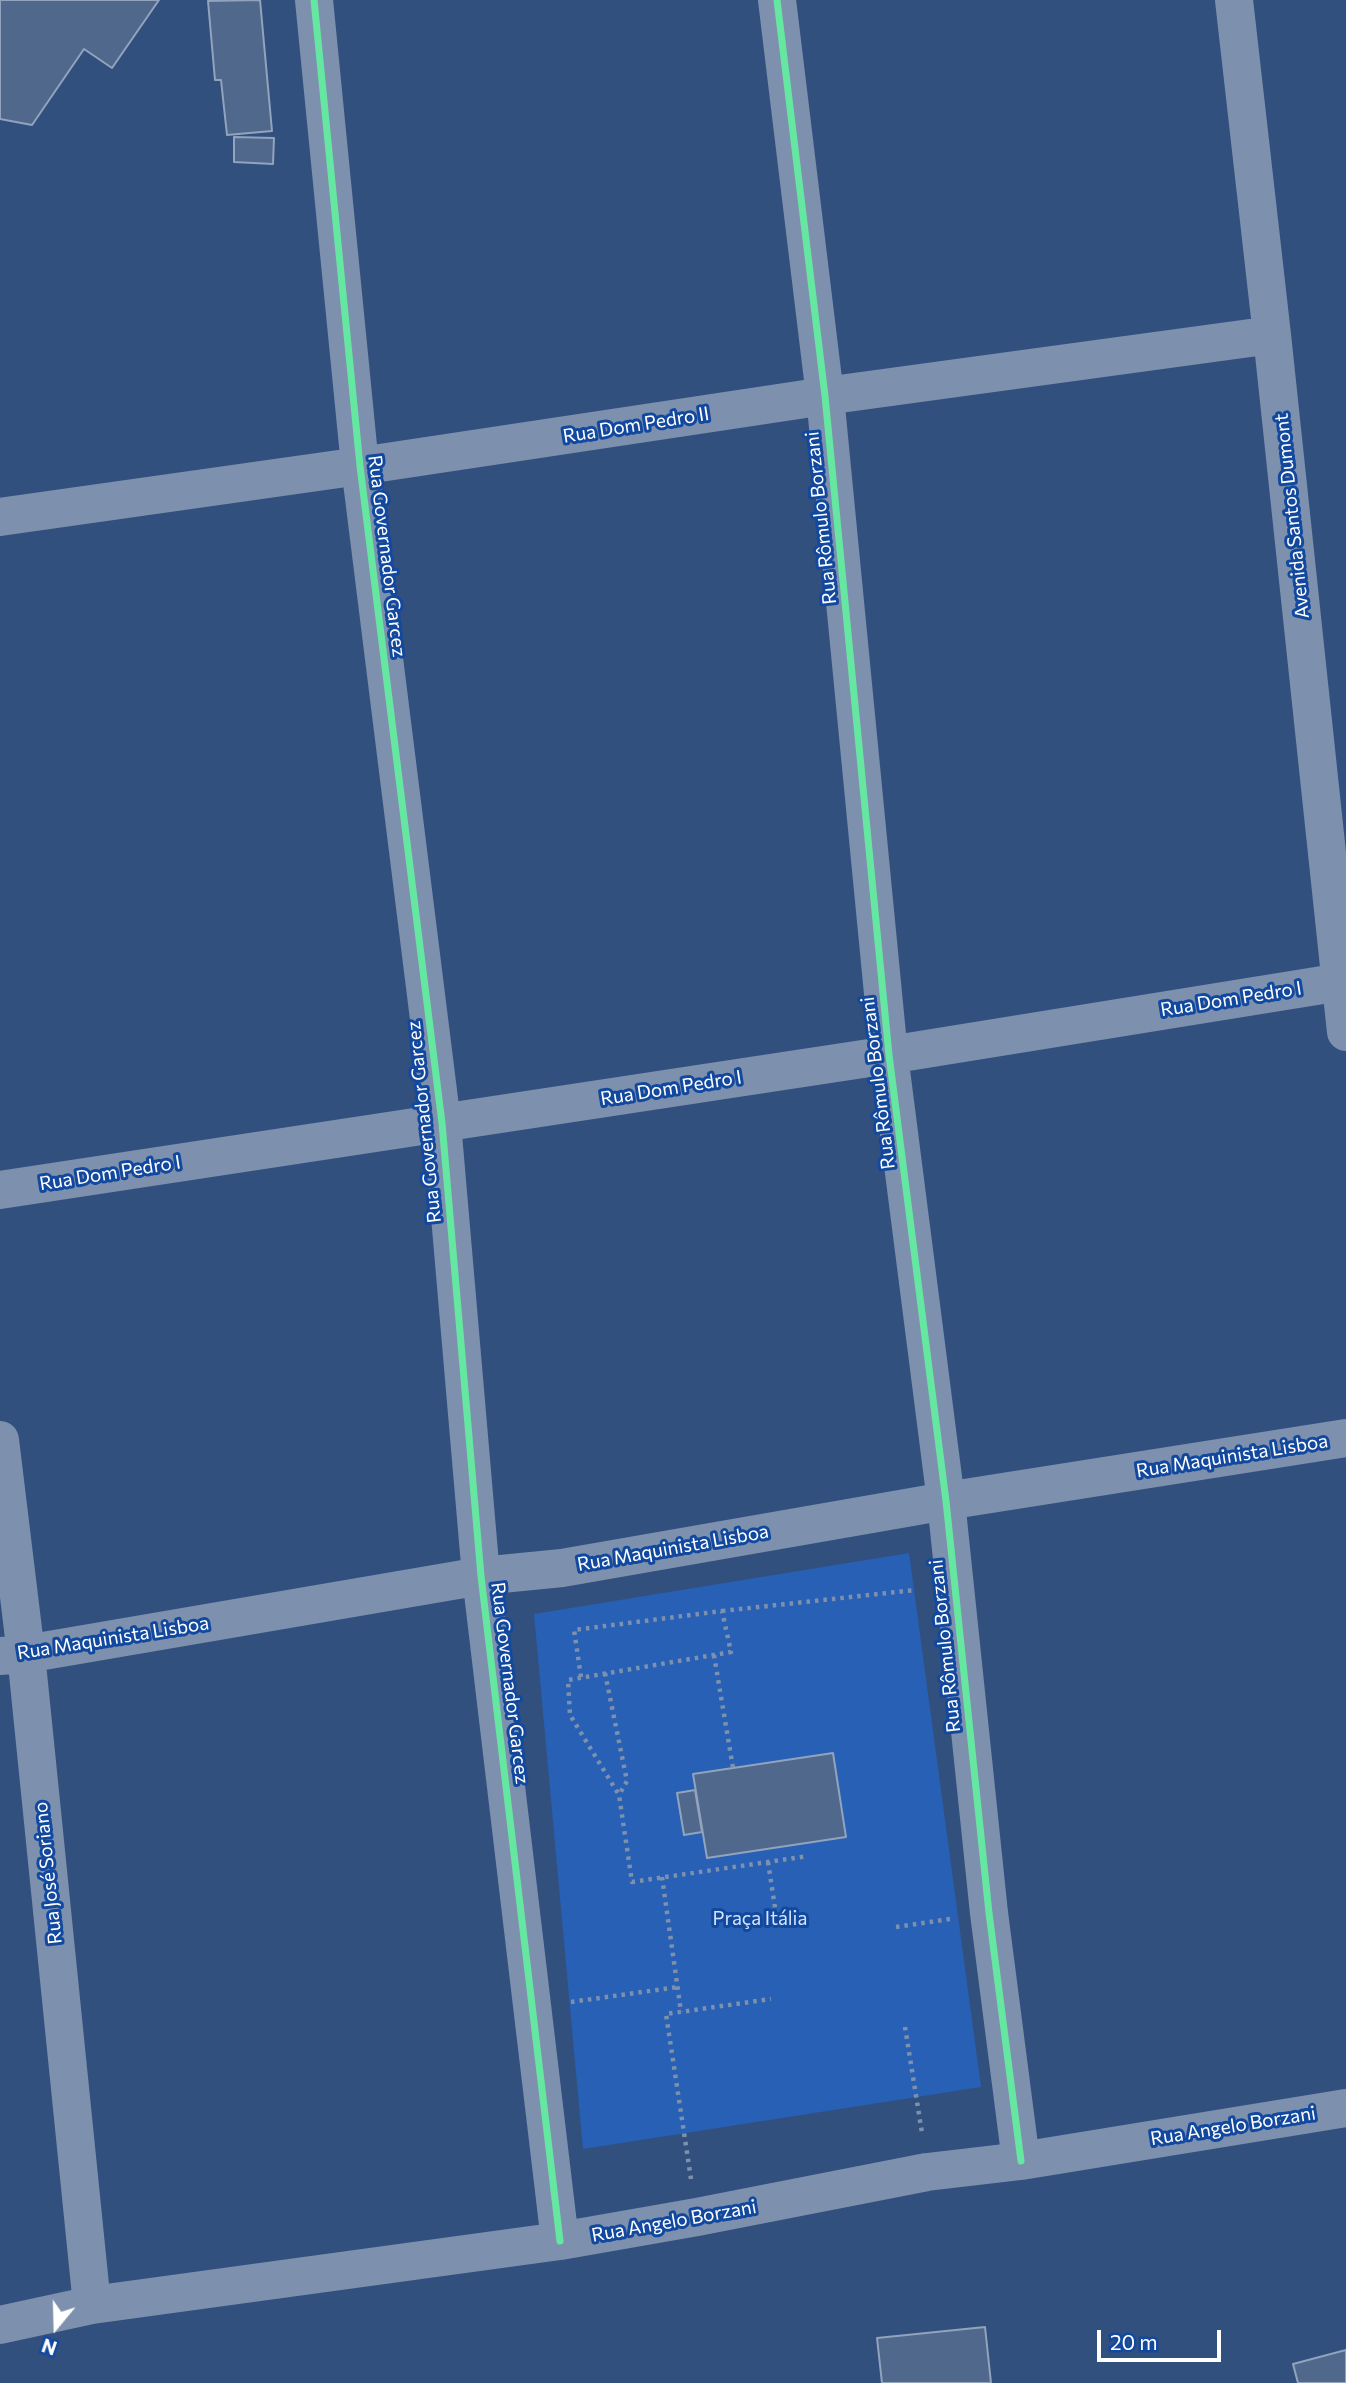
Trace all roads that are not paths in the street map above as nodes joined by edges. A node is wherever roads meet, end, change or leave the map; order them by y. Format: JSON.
{"nodes":[{"id":1,"x":314,"y":0,"type":"edge"},
{"id":2,"x":777,"y":0,"type":"edge"},
{"id":3,"x":1234,"y":0,"type":"edge"},
{"id":4,"x":1272,"y":335,"type":"junction"},
{"id":5,"x":825,"y":396,"type":"junction"},
{"id":6,"x":360,"y":466,"type":"junction"},
{"id":7,"x":0,"y":517,"type":"edge"},
{"id":8,"x":1341,"y":982,"type":"junction"},
{"id":9,"x":1346,"y":1032,"type":"edge"},
{"id":10,"x":890,"y":1055,"type":"junction"},
{"id":11,"x":442,"y":1123,"type":"junction"},
{"id":12,"x":0,"y":1190,"type":"edge"},
{"id":13,"x":1346,"y":1438,"type":"edge"},
{"id":14,"x":0,"y":1440,"type":"edge"},
{"id":15,"x":946,"y":1501,"type":"junction"},
{"id":16,"x":481,"y":1576,"type":"junction"},
{"id":17,"x":13,"y":1655,"type":"edge"},
{"id":18,"x":1346,"y":2108,"type":"edge"},
{"id":19,"x":1021,"y":2161,"type":"junction"},
{"id":20,"x":560,"y":2241,"type":"junction"},
{"id":21,"x":92,"y":2305,"type":"junction"},
{"id":22,"x":0,"y":2325,"type":"edge"}],
"edges":[{"from":1,"to":6,"type":"street","name":"Rua Governador Garcez"},
{"from":2,"to":5,"type":"street","name":"Rua Rômulo Borzani"},
{"from":3,"to":4,"type":"street","name":"Avenida Santos Dumont"},
{"from":4,"to":5,"type":"street","name":"Rua Dom Pedro II"},
{"from":4,"to":8,"type":"street","name":"Avenida Santos Dumont"},
{"from":5,"to":6,"type":"street","name":"Rua Dom Pedro II"},
{"from":5,"to":10,"type":"street","name":"Rua Rômulo Borzani"},
{"from":6,"to":7,"type":"street","name":"Rua Dom Pedro II"},
{"from":6,"to":11,"type":"street","name":"Rua Governador Garcez"},
{"from":8,"to":9,"type":"street","name":"Avenida Santos Dumont"},
{"from":8,"to":10,"type":"street","name":"Rua Dom Pedro I"},
{"from":10,"to":11,"type":"street","name":"Rua Dom Pedro I"},
{"from":10,"to":15,"type":"street","name":"Rua Rômulo Borzani"},
{"from":11,"to":12,"type":"street","name":"Rua Dom Pedro I"},
{"from":11,"to":16,"type":"street","name":"Rua Governador Garcez"},
{"from":13,"to":15,"type":"street","name":"Rua Maquinista Lisboa"},
{"from":14,"to":17,"type":"street","name":"Rua José Soriano"},
{"from":15,"to":16,"type":"street","name":"Rua Maquinista Lisboa"},
{"from":15,"to":19,"type":"street","name":"Rua Rômulo Borzani"},
{"from":16,"to":17,"type":"street","name":"Rua Maquinista Lisboa"},
{"from":16,"to":20,"type":"street","name":"Rua Governador Garcez"},
{"from":17,"to":21,"type":"street","name":"Rua José Soriano"},
{"from":18,"to":19,"type":"street","name":"Rua Angelo Borzani"},
{"from":19,"to":20,"type":"street","name":"Rua Angelo Borzani"},
{"from":20,"to":21,"type":"street","name":"Rua Angelo Borzani"},
{"from":21,"to":22,"type":"street","name":"Rua Angelo Borzani"}]}
